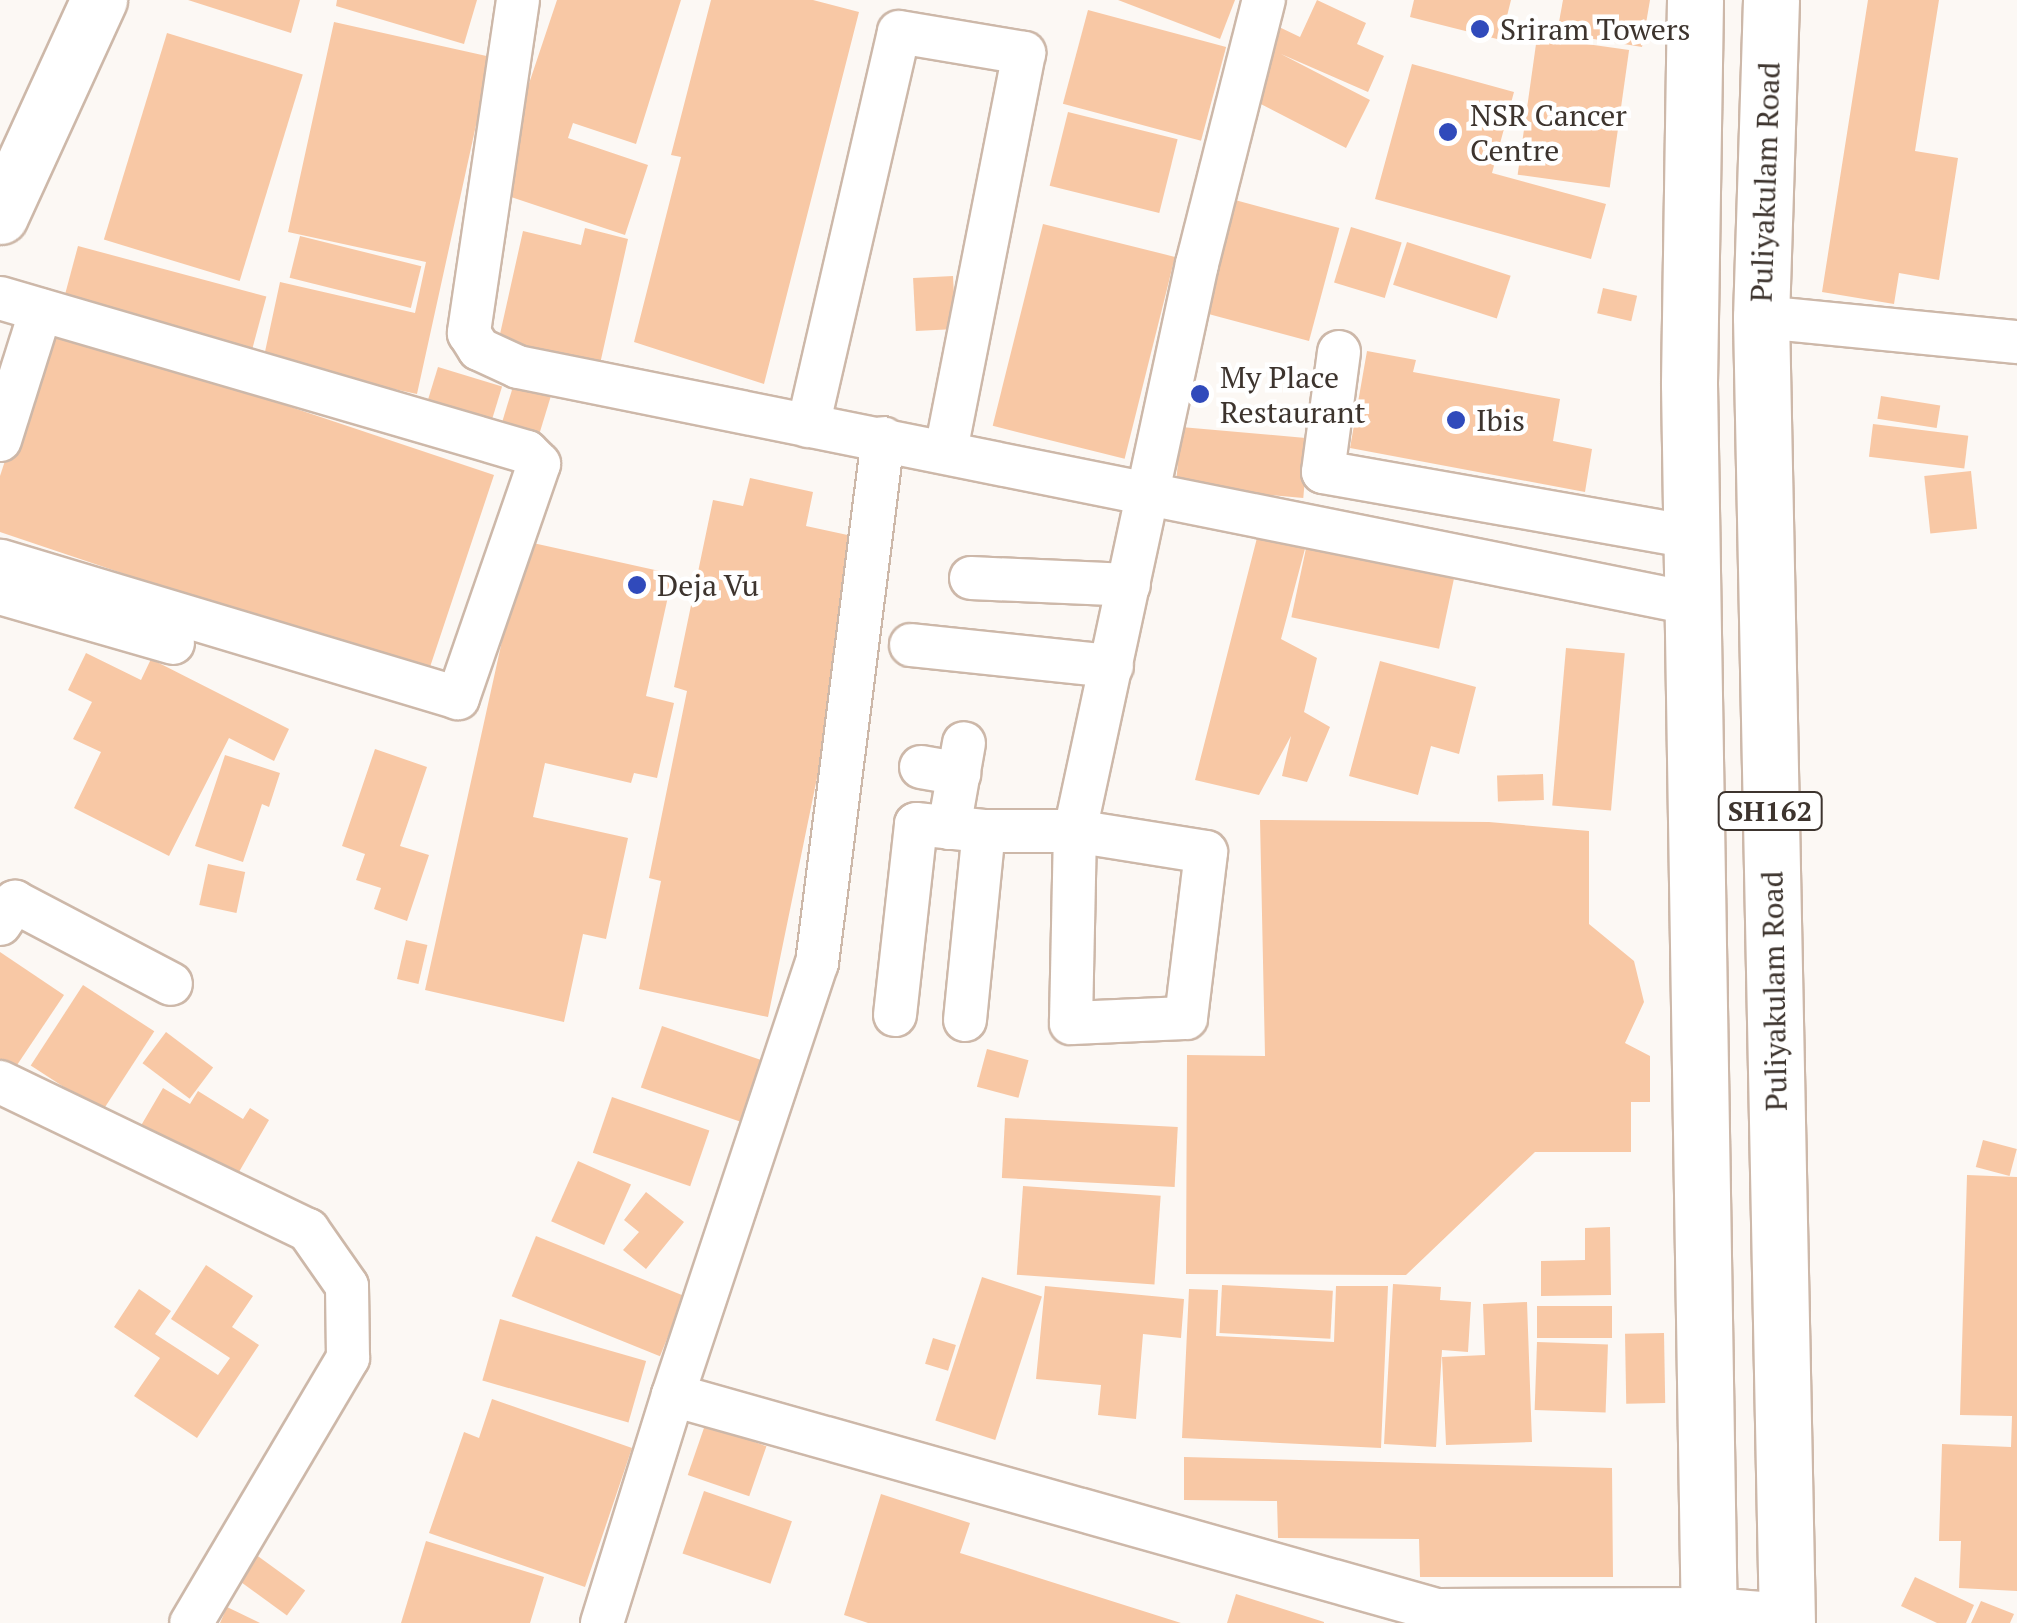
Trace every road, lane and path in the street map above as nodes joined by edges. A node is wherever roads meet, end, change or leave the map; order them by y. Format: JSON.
{"nodes":[{"id":1,"x":99,"y":0,"type":"edge"},
{"id":2,"x":518,"y":0,"type":"edge"},
{"id":3,"x":1264,"y":0,"type":"edge"},
{"id":4,"x":1695,"y":0,"type":"edge"},
{"id":5,"x":1771,"y":0,"type":"edge"},
{"id":6,"x":902,"y":16,"type":"edge"},
{"id":7,"x":0,"y":216,"type":"edge"},
{"id":8,"x":0,"y":298,"type":"edge"},
{"id":9,"x":41,"y":310,"type":"junction"},
{"id":10,"x":1761,"y":317,"type":"junction"},
{"id":11,"x":2017,"y":342,"type":"edge"},
{"id":12,"x":1340,"y":352,"type":"dead end"},
{"id":13,"x":808,"y":426,"type":"junction"},
{"id":14,"x":883,"y":438,"type":"junction"},
{"id":15,"x":0,"y":440,"type":"edge"},
{"id":16,"x":946,"y":449,"type":"junction"},
{"id":17,"x":1150,"y":491,"type":"junction"},
{"id":18,"x":1692,"y":537,"type":"junction"},
{"id":19,"x":0,"y":561,"type":"edge"},
{"id":20,"x":971,"y":578,"type":"dead end"},
{"id":21,"x":1130,"y":585,"type":"junction"},
{"id":22,"x":0,"y":594,"type":"edge"},
{"id":23,"x":1694,"y":604,"type":"junction"},
{"id":24,"x":911,"y":645,"type":"dead end"},
{"id":25,"x":1112,"y":666,"type":"junction"},
{"id":26,"x":360,"y":696,"type":"dead end"},
{"id":27,"x":948,"y":761,"type":"dead end"},
{"id":28,"x":966,"y":829,"type":"junction"},
{"id":29,"x":1074,"y":832,"type":"junction"},
{"id":30,"x":1702,"y":887,"type":"junction"},
{"id":31,"x":1772,"y":887,"type":"junction"},
{"id":32,"x":0,"y":924,"type":"edge"},
{"id":33,"x":172,"y":984,"type":"dead end"},
{"id":34,"x":895,"y":1015,"type":"dead end"},
{"id":35,"x":965,"y":1020,"type":"dead end"},
{"id":36,"x":0,"y":1082,"type":"edge"},
{"id":37,"x":673,"y":1395,"type":"junction"},
{"id":38,"x":1709,"y":1616,"type":"edge"},
{"id":39,"x":1787,"y":1619,"type":"edge"},
{"id":40,"x":191,"y":1623,"type":"edge"},
{"id":41,"x":602,"y":1623,"type":"edge"}],
"edges":[{"from":1,"to":7,"type":"main road"},
{"from":2,"to":13,"type":"street"},
{"from":3,"to":17,"type":"street"},
{"from":4,"to":18,"type":"main road","number":"SH162"},
{"from":5,"to":10,"type":"main road","name":"Puliyakulam Road","number":"SH162"},
{"from":6,"to":13,"type":"street"},
{"from":6,"to":16,"type":"street"},
{"from":8,"to":9,"type":"street"},
{"from":9,"to":15,"type":"street"},
{"from":9,"to":19,"type":"street"},
{"from":10,"to":11,"type":"street"},
{"from":10,"to":31,"type":"main road","name":"Puliyakulam Road","number":"SH162"},
{"from":12,"to":18,"type":"street"},
{"from":13,"to":14,"type":"street"},
{"from":14,"to":16,"type":"street"},
{"from":14,"to":37,"type":"street"},
{"from":16,"to":17,"type":"street"},
{"from":17,"to":21,"type":"street"},
{"from":17,"to":23,"type":"street"},
{"from":18,"to":23,"type":"main road","number":"SH162"},
{"from":20,"to":21,"type":"street"},
{"from":21,"to":25,"type":"street"},
{"from":22,"to":26,"type":"street"},
{"from":23,"to":30,"type":"main road","number":"SH162"},
{"from":24,"to":25,"type":"street"},
{"from":25,"to":29,"type":"street"},
{"from":27,"to":28,"type":"street"},
{"from":28,"to":29,"type":"street"},
{"from":28,"to":34,"type":"street"},
{"from":28,"to":35,"type":"street"},
{"from":29,"to":29,"type":"street"},
{"from":30,"to":31,"type":"main road"},
{"from":30,"to":38,"type":"main road","number":"SH162"},
{"from":31,"to":39,"type":"main road","name":"Puliyakulam Road","number":"SH162"},
{"from":32,"to":33,"type":"street"},
{"from":36,"to":40,"type":"street"},
{"from":37,"to":38,"type":"street"},
{"from":37,"to":41,"type":"street"},
{"from":38,"to":39,"type":"street"}]}
